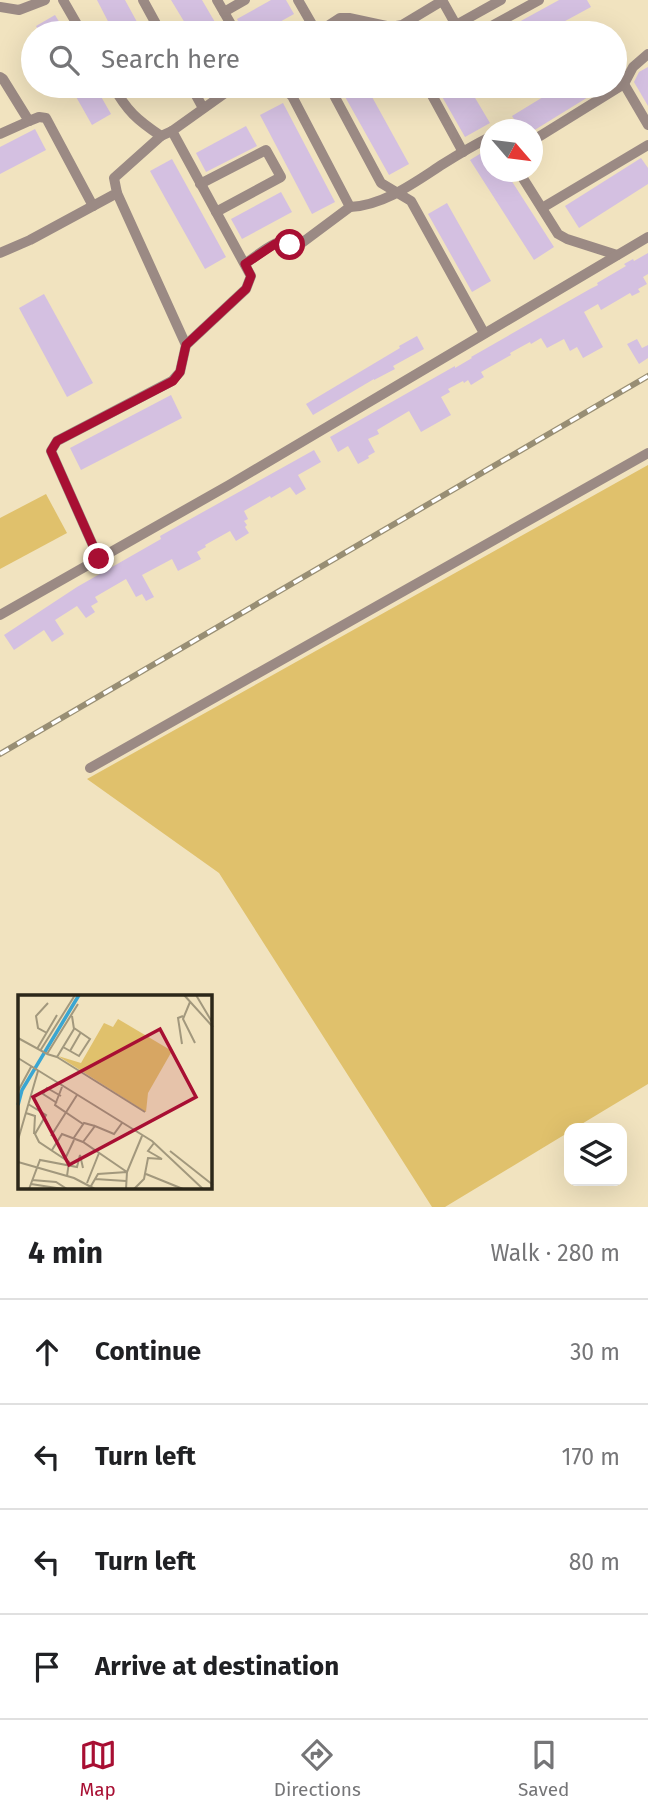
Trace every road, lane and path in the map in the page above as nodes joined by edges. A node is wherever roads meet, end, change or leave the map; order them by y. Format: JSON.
{"nodes":[{"id":1,"x":45,"y":0,"type":"edge"},
{"id":2,"x":63,"y":0,"type":"edge"},
{"id":3,"x":143,"y":0,"type":"edge"},
{"id":4,"x":217,"y":0,"type":"edge"},
{"id":5,"x":245,"y":0,"type":"edge"},
{"id":6,"x":298,"y":0,"type":"edge"},
{"id":7,"x":501,"y":0,"type":"edge"},
{"id":8,"x":540,"y":0,"type":"edge"},
{"id":9,"x":442,"y":1,"type":"edge"},
{"id":10,"x":0,"y":7,"type":"edge"},
{"id":11,"x":224,"y":12,"type":"junction"},
{"id":12,"x":75,"y":21,"type":"edge"},
{"id":13,"x":155,"y":21,"type":"edge"},
{"id":14,"x":229,"y":21,"type":"edge"},
{"id":15,"x":310,"y":21,"type":"edge"},
{"id":16,"x":335,"y":21,"type":"edge"},
{"id":17,"x":363,"y":21,"type":"edge"},
{"id":18,"x":414,"y":21,"type":"edge"},
{"id":19,"x":454,"y":21,"type":"edge"},
{"id":20,"x":471,"y":21,"type":"edge"},
{"id":21,"x":501,"y":21,"type":"edge"},
{"id":22,"x":648,"y":54,"type":"edge"},
{"id":23,"x":0,"y":77,"type":"edge"},
{"id":24,"x":627,"y":78,"type":"edge"},
{"id":25,"x":627,"y":89,"type":"edge"},
{"id":26,"x":120,"y":98,"type":"edge"},
{"id":27,"x":198,"y":98,"type":"edge"},
{"id":28,"x":218,"y":98,"type":"edge"},
{"id":29,"x":293,"y":98,"type":"edge"},
{"id":30,"x":335,"y":98,"type":"edge"},
{"id":31,"x":434,"y":98,"type":"edge"},
{"id":32,"x":602,"y":98,"type":"edge"},
{"id":33,"x":203,"y":108,"type":"junction"},
{"id":34,"x":29,"y":121,"type":"junction"},
{"id":35,"x":648,"y":125,"type":"edge"},
{"id":36,"x":0,"y":134,"type":"edge"},
{"id":37,"x":166,"y":134,"type":"junction"},
{"id":38,"x":543,"y":135,"type":"edge"},
{"id":39,"x":480,"y":143,"type":"edge"},
{"id":40,"x":648,"y":145,"type":"edge"},
{"id":41,"x":463,"y":152,"type":"junction"},
{"id":42,"x":525,"y":182,"type":"edge"},
{"id":43,"x":200,"y":184,"type":"junction"},
{"id":44,"x":398,"y":192,"type":"junction"},
{"id":45,"x":117,"y":193,"type":"junction"},
{"id":46,"x":93,"y":206,"type":"junction"},
{"id":47,"x":350,"y":207,"type":"junction"},
{"id":48,"x":542,"y":208,"type":"junction"},
{"id":49,"x":216,"y":212,"type":"junction"},
{"id":50,"x":648,"y":237,"type":"edge"},
{"id":51,"x":0,"y":253,"type":"edge"},
{"id":52,"x":617,"y":255,"type":"junction"},
{"id":53,"x":245,"y":264,"type":"junction"},
{"id":54,"x":484,"y":333,"type":"junction"},
{"id":55,"x":186,"y":345,"type":"junction"},
{"id":56,"x":648,"y":453,"type":"edge"},
{"id":57,"x":99,"y":559,"type":"junction"},
{"id":58,"x":0,"y":615,"type":"edge"},
{"id":59,"x":90,"y":768,"type":"dead end"}],
"edges":[{"from":1,"to":10,"type":"street"},
{"from":2,"to":12,"type":"street"},
{"from":3,"to":13,"type":"street"},
{"from":4,"to":11,"type":"street"},
{"from":5,"to":11,"type":"street"},
{"from":6,"to":15,"type":"street"},
{"from":7,"to":20,"type":"street"},
{"from":8,"to":21,"type":"street"},
{"from":9,"to":18,"type":"street"},
{"from":9,"to":19,"type":"street"},
{"from":11,"to":14,"type":"street"},
{"from":16,"to":17,"type":"street"},
{"from":22,"to":24,"type":"street"},
{"from":23,"to":34,"type":"street"},
{"from":25,"to":35,"type":"street"},
{"from":26,"to":37,"type":"street"},
{"from":27,"to":33,"type":"street"},
{"from":28,"to":33,"type":"street"},
{"from":29,"to":47,"type":"street"},
{"from":30,"to":44,"type":"street"},
{"from":31,"to":41,"type":"street"},
{"from":32,"to":38,"type":"street"},
{"from":33,"to":37,"type":"street"},
{"from":34,"to":36,"type":"street"},
{"from":34,"to":46,"type":"street"},
{"from":37,"to":43,"type":"street"},
{"from":37,"to":45,"type":"street"},
{"from":39,"to":41,"type":"street"},
{"from":40,"to":48,"type":"street"},
{"from":41,"to":44,"type":"street"},
{"from":42,"to":48,"type":"street"},
{"from":43,"to":49,"type":"street"},
{"from":43,"to":49,"type":"street"},
{"from":44,"to":47,"type":"street"},
{"from":44,"to":54,"type":"street"},
{"from":45,"to":46,"type":"street"},
{"from":45,"to":55,"type":"street"},
{"from":46,"to":51,"type":"street"},
{"from":47,"to":53,"type":"street"},
{"from":48,"to":52,"type":"street"},
{"from":49,"to":53,"type":"street"},
{"from":50,"to":52,"type":"street"},
{"from":52,"to":54,"type":"street"},
{"from":53,"to":55,"type":"street"},
{"from":54,"to":57,"type":"street"},
{"from":55,"to":57,"type":"street"},
{"from":56,"to":59,"type":"street"},
{"from":57,"to":58,"type":"street"}]}
